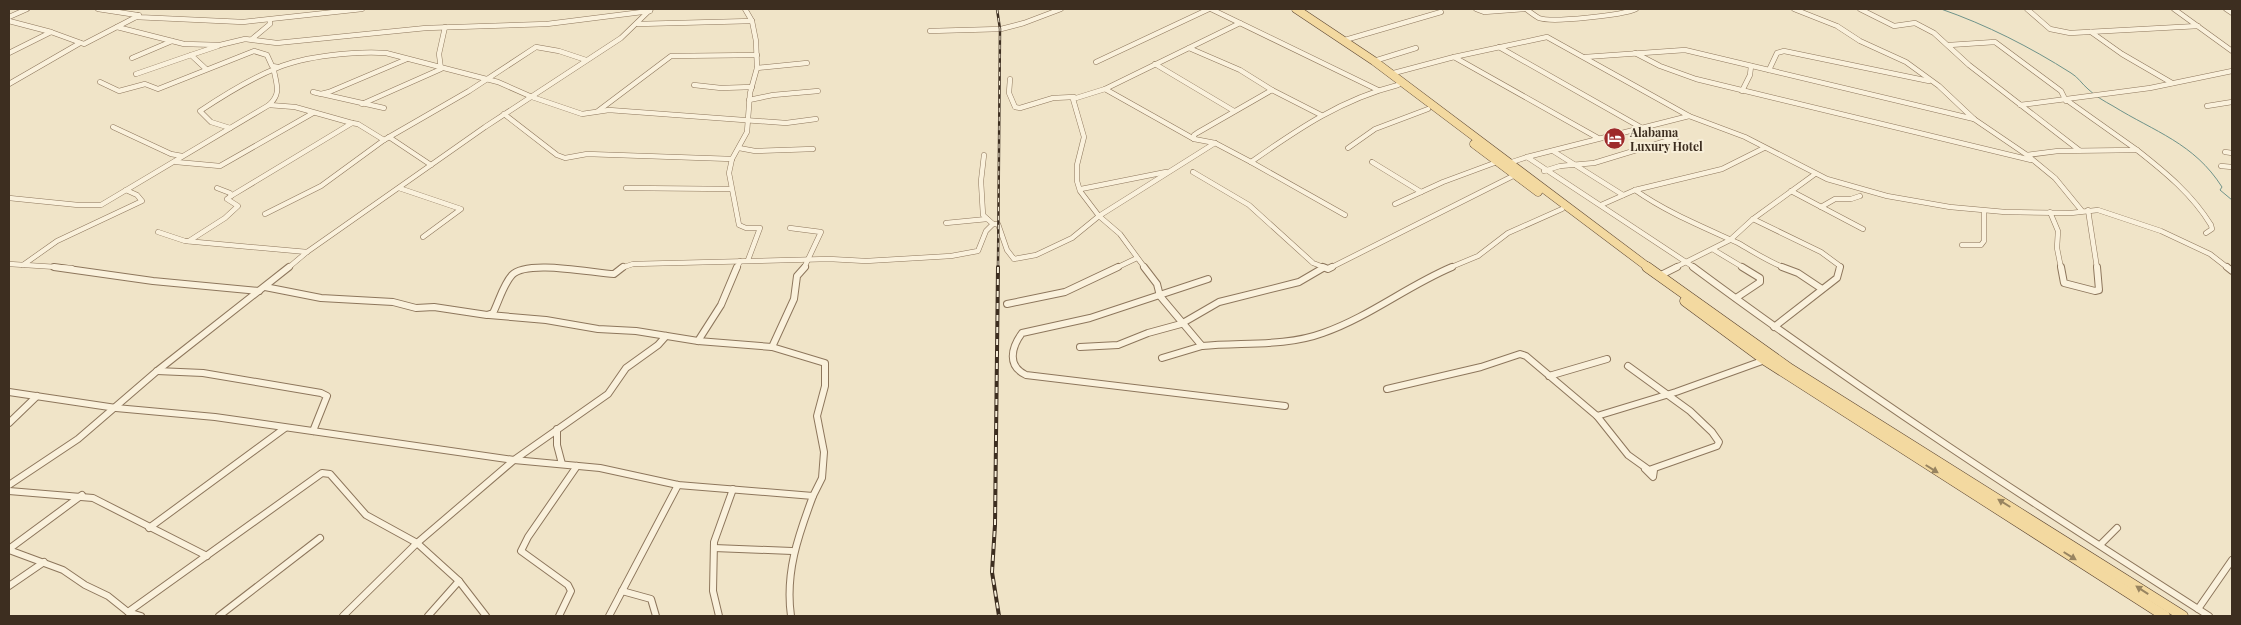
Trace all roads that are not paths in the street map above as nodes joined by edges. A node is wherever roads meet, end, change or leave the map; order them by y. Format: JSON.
{"nodes":[{"id":1,"x":27,"y":9,"type":"edge"},
{"id":2,"x":98,"y":9,"type":"edge"},
{"id":3,"x":362,"y":9,"type":"edge"},
{"id":4,"x":745,"y":9,"type":"edge"},
{"id":5,"x":1061,"y":9,"type":"edge"},
{"id":6,"x":1210,"y":9,"type":"edge"},
{"id":7,"x":1288,"y":9,"type":"edge"},
{"id":8,"x":1296,"y":9,"type":"edge"},
{"id":9,"x":1436,"y":9,"type":"edge"},
{"id":10,"x":1476,"y":9,"type":"edge"},
{"id":11,"x":1525,"y":9,"type":"edge"},
{"id":12,"x":1636,"y":9,"type":"edge"},
{"id":13,"x":1794,"y":9,"type":"edge"},
{"id":14,"x":1860,"y":9,"type":"edge"},
{"id":15,"x":2026,"y":9,"type":"edge"},
{"id":16,"x":2174,"y":9,"type":"edge"},
{"id":17,"x":2226,"y":9,"type":"edge"},
{"id":18,"x":651,"y":10,"type":"edge"},
{"id":19,"x":328,"y":11,"type":"edge"},
{"id":20,"x":2232,"y":13,"type":"edge"},
{"id":21,"x":139,"y":15,"type":"junction"},
{"id":22,"x":9,"y":17,"type":"edge"},
{"id":23,"x":270,"y":20,"type":"junction"},
{"id":24,"x":9,"y":21,"type":"edge"},
{"id":25,"x":752,"y":21,"type":"junction"},
{"id":26,"x":1240,"y":23,"type":"junction"},
{"id":27,"x":638,"y":24,"type":"junction"},
{"id":28,"x":2198,"y":26,"type":"junction"},
{"id":29,"x":117,"y":27,"type":"junction"},
{"id":30,"x":445,"y":27,"type":"junction"},
{"id":31,"x":930,"y":31,"type":"dead end"},
{"id":32,"x":51,"y":32,"type":"junction"},
{"id":33,"x":2091,"y":32,"type":"junction"},
{"id":34,"x":252,"y":39,"type":"junction"},
{"id":35,"x":1345,"y":40,"type":"junction"},
{"id":36,"x":172,"y":41,"type":"junction"},
{"id":37,"x":80,"y":44,"type":"junction"},
{"id":38,"x":220,"y":45,"type":"junction"},
{"id":39,"x":1949,"y":45,"type":"junction"},
{"id":40,"x":1498,"y":47,"type":"junction"},
{"id":41,"x":1189,"y":48,"type":"junction"},
{"id":42,"x":1416,"y":48,"type":"dead end"},
{"id":43,"x":2232,"y":51,"type":"edge"},
{"id":44,"x":9,"y":53,"type":"edge"},
{"id":45,"x":1635,"y":53,"type":"junction"},
{"id":46,"x":191,"y":55,"type":"junction"},
{"id":47,"x":758,"y":55,"type":"junction"},
{"id":48,"x":1454,"y":57,"type":"junction"},
{"id":49,"x":1584,"y":57,"type":"junction"},
{"id":50,"x":132,"y":58,"type":"dead end"},
{"id":51,"x":407,"y":59,"type":"junction"},
{"id":52,"x":586,"y":60,"type":"junction"},
{"id":53,"x":1374,"y":61,"type":"junction"},
{"id":54,"x":1096,"y":62,"type":"dead end"},
{"id":55,"x":807,"y":63,"type":"dead end"},
{"id":56,"x":1155,"y":64,"type":"junction"},
{"id":57,"x":1751,"y":66,"type":"junction"},
{"id":58,"x":206,"y":68,"type":"junction"},
{"id":59,"x":757,"y":68,"type":"junction"},
{"id":60,"x":276,"y":69,"type":"junction"},
{"id":61,"x":441,"y":69,"type":"junction"},
{"id":62,"x":1769,"y":70,"type":"junction"},
{"id":63,"x":2232,"y":71,"type":"edge"},
{"id":64,"x":136,"y":74,"type":"dead end"},
{"id":65,"x":1390,"y":74,"type":"junction"},
{"id":66,"x":487,"y":79,"type":"junction"},
{"id":67,"x":1010,"y":79,"type":"dead end"},
{"id":68,"x":100,"y":82,"type":"dead end"},
{"id":69,"x":1933,"y":82,"type":"junction"},
{"id":70,"x":2172,"y":83,"type":"junction"},
{"id":71,"x":9,"y":84,"type":"edge"},
{"id":72,"x":694,"y":85,"type":"dead end"},
{"id":73,"x":1398,"y":85,"type":"junction"},
{"id":74,"x":752,"y":87,"type":"junction"},
{"id":75,"x":1105,"y":89,"type":"junction"},
{"id":76,"x":818,"y":90,"type":"dead end"},
{"id":77,"x":1272,"y":90,"type":"junction"},
{"id":78,"x":1378,"y":90,"type":"junction"},
{"id":79,"x":1742,"y":90,"type":"junction"},
{"id":80,"x":313,"y":92,"type":"dead end"},
{"id":81,"x":321,"y":94,"type":"junction"},
{"id":82,"x":532,"y":97,"type":"junction"},
{"id":83,"x":1074,"y":97,"type":"junction"},
{"id":84,"x":750,"y":100,"type":"junction"},
{"id":85,"x":2067,"y":101,"type":"junction"},
{"id":86,"x":2232,"y":102,"type":"edge"},
{"id":87,"x":362,"y":104,"type":"junction"},
{"id":88,"x":269,"y":105,"type":"junction"},
{"id":89,"x":2020,"y":105,"type":"junction"},
{"id":90,"x":2207,"y":106,"type":"dead end"},
{"id":91,"x":384,"y":108,"type":"dead end"},
{"id":92,"x":1428,"y":109,"type":"junction"},
{"id":93,"x":1234,"y":111,"type":"junction"},
{"id":94,"x":596,"y":112,"type":"junction"},
{"id":95,"x":313,"y":113,"type":"junction"},
{"id":96,"x":504,"y":114,"type":"junction"},
{"id":97,"x":1321,"y":115,"type":"junction"},
{"id":98,"x":1688,"y":116,"type":"junction"},
{"id":99,"x":816,"y":119,"type":"dead end"},
{"id":100,"x":1974,"y":119,"type":"junction"},
{"id":101,"x":749,"y":120,"type":"junction"},
{"id":102,"x":352,"y":123,"type":"junction"},
{"id":103,"x":113,"y":127,"type":"dead end"},
{"id":104,"x":230,"y":128,"type":"junction"},
{"id":105,"x":1642,"y":128,"type":"junction"},
{"id":106,"x":386,"y":138,"type":"junction"},
{"id":107,"x":1598,"y":138,"type":"junction"},
{"id":108,"x":1676,"y":138,"type":"dead end"},
{"id":109,"x":1194,"y":139,"type":"junction"},
{"id":110,"x":1215,"y":143,"type":"junction"},
{"id":111,"x":740,"y":148,"type":"junction"},
{"id":112,"x":1348,"y":148,"type":"dead end"},
{"id":113,"x":1764,"y":148,"type":"junction"},
{"id":114,"x":813,"y":149,"type":"dead end"},
{"id":115,"x":2079,"y":150,"type":"junction"},
{"id":116,"x":2137,"y":150,"type":"junction"},
{"id":117,"x":1553,"y":151,"type":"dead end"},
{"id":118,"x":2225,"y":152,"type":"dead end"},
{"id":119,"x":2232,"y":153,"type":"edge"},
{"id":120,"x":984,"y":154,"type":"dead end"},
{"id":121,"x":2027,"y":155,"type":"junction"},
{"id":122,"x":182,"y":156,"type":"junction"},
{"id":123,"x":1527,"y":157,"type":"junction"},
{"id":124,"x":732,"y":159,"type":"junction"},
{"id":125,"x":2031,"y":160,"type":"junction"},
{"id":126,"x":176,"y":162,"type":"junction"},
{"id":127,"x":1251,"y":162,"type":"junction"},
{"id":128,"x":1372,"y":162,"type":"dead end"},
{"id":129,"x":1497,"y":162,"type":"junction"},
{"id":130,"x":1509,"y":163,"type":"junction"},
{"id":131,"x":1574,"y":164,"type":"junction"},
{"id":132,"x":431,"y":165,"type":"junction"},
{"id":133,"x":2221,"y":166,"type":"dead end"},
{"id":134,"x":2232,"y":167,"type":"edge"},
{"id":135,"x":1173,"y":170,"type":"junction"},
{"id":136,"x":1544,"y":170,"type":"junction"},
{"id":137,"x":1193,"y":172,"type":"dead end"},
{"id":138,"x":1815,"y":174,"type":"junction"},
{"id":139,"x":1515,"y":175,"type":"junction"},
{"id":140,"x":217,"y":188,"type":"dead end"},
{"id":141,"x":399,"y":188,"type":"junction"},
{"id":142,"x":626,"y":188,"type":"dead end"},
{"id":143,"x":731,"y":189,"type":"junction"},
{"id":144,"x":1080,"y":189,"type":"junction"},
{"id":145,"x":126,"y":190,"type":"junction"},
{"id":146,"x":1635,"y":190,"type":"junction"},
{"id":147,"x":1791,"y":191,"type":"junction"},
{"id":148,"x":1421,"y":192,"type":"junction"},
{"id":149,"x":1623,"y":195,"type":"junction"},
{"id":150,"x":231,"y":196,"type":"junction"},
{"id":151,"x":1860,"y":196,"type":"dead end"},
{"id":152,"x":9,"y":198,"type":"edge"},
{"id":153,"x":1395,"y":204,"type":"dead end"},
{"id":154,"x":1601,"y":205,"type":"junction"},
{"id":155,"x":1821,"y":207,"type":"junction"},
{"id":156,"x":1562,"y":209,"type":"junction"},
{"id":157,"x":2085,"y":210,"type":"junction"},
{"id":158,"x":1984,"y":211,"type":"junction"},
{"id":159,"x":2050,"y":212,"type":"junction"},
{"id":160,"x":265,"y":214,"type":"dead end"},
{"id":161,"x":1345,"y":215,"type":"dead end"},
{"id":162,"x":1099,"y":216,"type":"junction"},
{"id":163,"x":1753,"y":218,"type":"junction"},
{"id":164,"x":987,"y":219,"type":"junction"},
{"id":165,"x":946,"y":223,"type":"dead end"},
{"id":166,"x":994,"y":224,"type":"junction"},
{"id":167,"x":790,"y":228,"type":"dead end"},
{"id":168,"x":1863,"y":229,"type":"dead end"},
{"id":169,"x":158,"y":232,"type":"dead end"},
{"id":170,"x":2206,"y":233,"type":"dead end"},
{"id":171,"x":423,"y":237,"type":"dead end"},
{"id":172,"x":1730,"y":240,"type":"junction"},
{"id":173,"x":189,"y":241,"type":"junction"},
{"id":174,"x":1962,"y":245,"type":"dead end"},
{"id":175,"x":1714,"y":250,"type":"junction"},
{"id":176,"x":307,"y":252,"type":"junction"},
{"id":177,"x":1137,"y":258,"type":"junction"},
{"id":178,"x":748,"y":260,"type":"junction"},
{"id":179,"x":806,"y":260,"type":"junction"},
{"id":180,"x":740,"y":261,"type":"junction"},
{"id":181,"x":1688,"y":263,"type":"junction"},
{"id":182,"x":9,"y":264,"type":"edge"},
{"id":183,"x":23,"y":265,"type":"junction"},
{"id":184,"x":1323,"y":268,"type":"junction"},
{"id":185,"x":2232,"y":271,"type":"edge"},
{"id":186,"x":1659,"y":276,"type":"junction"},
{"id":187,"x":1208,"y":279,"type":"dead end"},
{"id":188,"x":265,"y":288,"type":"junction"},
{"id":189,"x":1822,"y":289,"type":"junction"},
{"id":190,"x":259,"y":291,"type":"junction"},
{"id":191,"x":1160,"y":296,"type":"junction"},
{"id":192,"x":1736,"y":298,"type":"junction"},
{"id":193,"x":1007,"y":304,"type":"dead end"},
{"id":194,"x":487,"y":315,"type":"junction"},
{"id":195,"x":1180,"y":324,"type":"junction"},
{"id":196,"x":1774,"y":328,"type":"junction"},
{"id":197,"x":666,"y":336,"type":"junction"},
{"id":198,"x":698,"y":341,"type":"junction"},
{"id":199,"x":1202,"y":346,"type":"junction"},
{"id":200,"x":772,"y":347,"type":"junction"},
{"id":201,"x":1080,"y":347,"type":"dead end"},
{"id":202,"x":1162,"y":358,"type":"dead end"},
{"id":203,"x":1607,"y":359,"type":"dead end"},
{"id":204,"x":1765,"y":360,"type":"junction"},
{"id":205,"x":1628,"y":366,"type":"dead end"},
{"id":206,"x":157,"y":371,"type":"junction"},
{"id":207,"x":1549,"y":376,"type":"junction"},
{"id":208,"x":1387,"y":389,"type":"dead end"},
{"id":209,"x":9,"y":392,"type":"edge"},
{"id":210,"x":1668,"y":394,"type":"junction"},
{"id":211,"x":37,"y":396,"type":"junction"},
{"id":212,"x":1285,"y":406,"type":"dead end"},
{"id":213,"x":116,"y":408,"type":"junction"},
{"id":214,"x":1597,"y":416,"type":"junction"},
{"id":215,"x":9,"y":423,"type":"edge"},
{"id":216,"x":285,"y":428,"type":"junction"},
{"id":217,"x":557,"y":429,"type":"junction"},
{"id":218,"x":313,"y":431,"type":"junction"},
{"id":219,"x":1914,"y":452,"type":"junction"},
{"id":220,"x":514,"y":460,"type":"junction"},
{"id":221,"x":562,"y":464,"type":"junction"},
{"id":222,"x":577,"y":466,"type":"junction"},
{"id":223,"x":9,"y":485,"type":"edge"},
{"id":224,"x":678,"y":485,"type":"junction"},
{"id":225,"x":732,"y":489,"type":"junction"},
{"id":226,"x":9,"y":491,"type":"edge"},
{"id":227,"x":82,"y":495,"type":"junction"},
{"id":228,"x":813,"y":496,"type":"junction"},
{"id":229,"x":149,"y":528,"type":"junction"},
{"id":230,"x":2116,"y":528,"type":"dead end"},
{"id":231,"x":320,"y":538,"type":"dead end"},
{"id":232,"x":417,"y":543,"type":"junction"},
{"id":233,"x":2100,"y":546,"type":"junction"},
{"id":234,"x":714,"y":548,"type":"junction"},
{"id":235,"x":9,"y":549,"type":"edge"},
{"id":236,"x":792,"y":551,"type":"junction"},
{"id":237,"x":206,"y":556,"type":"junction"},
{"id":238,"x":2232,"y":560,"type":"edge"},
{"id":239,"x":44,"y":562,"type":"junction"},
{"id":240,"x":459,"y":581,"type":"junction"},
{"id":241,"x":9,"y":586,"type":"edge"},
{"id":242,"x":622,"y":591,"type":"junction"},
{"id":243,"x":2198,"y":610,"type":"junction"},
{"id":244,"x":128,"y":612,"type":"junction"},
{"id":245,"x":141,"y":616,"type":"edge"},
{"id":246,"x":218,"y":616,"type":"edge"},
{"id":247,"x":343,"y":616,"type":"edge"},
{"id":248,"x":428,"y":616,"type":"edge"},
{"id":249,"x":486,"y":616,"type":"edge"},
{"id":250,"x":559,"y":616,"type":"edge"},
{"id":251,"x":609,"y":616,"type":"edge"},
{"id":252,"x":656,"y":616,"type":"edge"},
{"id":253,"x":719,"y":616,"type":"edge"},
{"id":254,"x":791,"y":616,"type":"edge"},
{"id":255,"x":2165,"y":616,"type":"edge"},
{"id":256,"x":2183,"y":616,"type":"edge"},
{"id":257,"x":2209,"y":616,"type":"edge"}],
"edges":[{"from":1,"to":22,"type":"street"},
{"from":2,"to":21,"type":"street"},
{"from":3,"to":19,"type":"street"},
{"from":4,"to":25,"type":"street"},
{"from":5,"to":31,"type":"street"},
{"from":6,"to":26,"type":"street"},
{"from":6,"to":54,"type":"street"},
{"from":7,"to":73,"type":"main road"},
{"from":8,"to":35,"type":"main road"},
{"from":9,"to":35,"type":"street"},
{"from":10,"to":11,"type":"street"},
{"from":11,"to":12,"type":"street"},
{"from":13,"to":69,"type":"street"},
{"from":14,"to":39,"type":"street"},
{"from":15,"to":33,"type":"street"},
{"from":16,"to":28,"type":"street"},
{"from":17,"to":20,"type":"street"},
{"from":18,"to":27,"type":"street"},
{"from":18,"to":30,"type":"street"},
{"from":19,"to":23,"type":"street"},
{"from":21,"to":23,"type":"street"},
{"from":21,"to":29,"type":"street"},
{"from":23,"to":34,"type":"street"},
{"from":24,"to":32,"type":"street"},
{"from":25,"to":27,"type":"street"},
{"from":25,"to":47,"type":"street"},
{"from":26,"to":41,"type":"street"},
{"from":26,"to":78,"type":"street"},
{"from":27,"to":52,"type":"street"},
{"from":28,"to":33,"type":"street"},
{"from":28,"to":43,"type":"street"},
{"from":29,"to":36,"type":"street"},
{"from":29,"to":37,"type":"street"},
{"from":30,"to":34,"type":"street"},
{"from":30,"to":61,"type":"street"},
{"from":32,"to":37,"type":"street"},
{"from":32,"to":44,"type":"street"},
{"from":33,"to":70,"type":"street"},
{"from":34,"to":38,"type":"street"},
{"from":35,"to":53,"type":"main road"},
{"from":36,"to":38,"type":"street"},
{"from":36,"to":50,"type":"street"},
{"from":37,"to":71,"type":"street"},
{"from":38,"to":46,"type":"street"},
{"from":39,"to":85,"type":"street"},
{"from":39,"to":89,"type":"street"},
{"from":40,"to":48,"type":"street"},
{"from":40,"to":49,"type":"street"},
{"from":40,"to":105,"type":"street"},
{"from":41,"to":56,"type":"street"},
{"from":41,"to":77,"type":"street"},
{"from":42,"to":53,"type":"street"},
{"from":45,"to":49,"type":"street"},
{"from":45,"to":57,"type":"street"},
{"from":45,"to":79,"type":"street"},
{"from":46,"to":58,"type":"street"},
{"from":46,"to":64,"type":"street"},
{"from":47,"to":59,"type":"street"},
{"from":47,"to":94,"type":"street"},
{"from":48,"to":65,"type":"street"},
{"from":48,"to":107,"type":"street"},
{"from":49,"to":98,"type":"street"},
{"from":51,"to":60,"type":"street"},
{"from":51,"to":61,"type":"street"},
{"from":51,"to":81,"type":"street"},
{"from":52,"to":66,"type":"street"},
{"from":52,"to":82,"type":"street"},
{"from":53,"to":65,"type":"main road"},
{"from":55,"to":59,"type":"street"},
{"from":56,"to":75,"type":"street"},
{"from":56,"to":93,"type":"street"},
{"from":57,"to":62,"type":"street"},
{"from":57,"to":79,"type":"street"},
{"from":58,"to":60,"type":"street"},
{"from":58,"to":68,"type":"street"},
{"from":59,"to":74,"type":"street"},
{"from":60,"to":88,"type":"street"},
{"from":60,"to":104,"type":"street"},
{"from":61,"to":66,"type":"street"},
{"from":61,"to":87,"type":"street"},
{"from":62,"to":69,"type":"street"},
{"from":62,"to":100,"type":"street"},
{"from":63,"to":70,"type":"street"},
{"from":65,"to":130,"type":"main road"},
{"from":66,"to":82,"type":"street"},
{"from":66,"to":106,"type":"street"},
{"from":67,"to":83,"type":"street"},
{"from":69,"to":100,"type":"street"},
{"from":70,"to":85,"type":"street"},
{"from":72,"to":74,"type":"street"},
{"from":73,"to":78,"type":"street"},
{"from":73,"to":92,"type":"main road"},
{"from":74,"to":84,"type":"street"},
{"from":75,"to":83,"type":"street"},
{"from":75,"to":109,"type":"street"},
{"from":76,"to":84,"type":"street"},
{"from":77,"to":93,"type":"street"},
{"from":77,"to":97,"type":"street"},
{"from":78,"to":97,"type":"street"},
{"from":79,"to":125,"type":"street"},
{"from":80,"to":81,"type":"street"},
{"from":81,"to":87,"type":"street"},
{"from":82,"to":94,"type":"street"},
{"from":82,"to":96,"type":"street"},
{"from":83,"to":144,"type":"street"},
{"from":84,"to":101,"type":"street"},
{"from":85,"to":89,"type":"street"},
{"from":85,"to":116,"type":"street"},
{"from":86,"to":90,"type":"street"},
{"from":87,"to":91,"type":"street"},
{"from":88,"to":95,"type":"street"},
{"from":88,"to":104,"type":"street"},
{"from":89,"to":115,"type":"street"},
{"from":92,"to":112,"type":"street"},
{"from":92,"to":129,"type":"main road"},
{"from":93,"to":109,"type":"street"},
{"from":94,"to":101,"type":"street"},
{"from":95,"to":102,"type":"street"},
{"from":95,"to":126,"type":"street"},
{"from":96,"to":124,"type":"street"},
{"from":96,"to":132,"type":"street"},
{"from":97,"to":127,"type":"street"},
{"from":98,"to":105,"type":"street"},
{"from":98,"to":113,"type":"street"},
{"from":99,"to":101,"type":"street"},
{"from":100,"to":121,"type":"street"},
{"from":101,"to":111,"type":"street"},
{"from":102,"to":106,"type":"street"},
{"from":102,"to":150,"type":"street"},
{"from":103,"to":122,"type":"street"},
{"from":104,"to":122,"type":"street"},
{"from":105,"to":107,"type":"street"},
{"from":106,"to":132,"type":"street"},
{"from":106,"to":160,"type":"street"},
{"from":107,"to":123,"type":"street"},
{"from":108,"to":131,"type":"street"},
{"from":109,"to":110,"type":"street"},
{"from":110,"to":127,"type":"street"},
{"from":110,"to":135,"type":"street"},
{"from":111,"to":114,"type":"street"},
{"from":111,"to":124,"type":"street"},
{"from":113,"to":138,"type":"street"},
{"from":113,"to":146,"type":"street"},
{"from":115,"to":116,"type":"street"},
{"from":115,"to":121,"type":"street"},
{"from":116,"to":170,"type":"street"},
{"from":117,"to":131,"type":"street"},
{"from":118,"to":119,"type":"street"},
{"from":120,"to":164,"type":"street"},
{"from":121,"to":125,"type":"street"},
{"from":122,"to":126,"type":"street"},
{"from":123,"to":130,"type":"street"},
{"from":123,"to":136,"type":"street"},
{"from":124,"to":143,"type":"street"},
{"from":125,"to":157,"type":"street"},
{"from":126,"to":145,"type":"street"},
{"from":127,"to":161,"type":"street"},
{"from":128,"to":148,"type":"street"},
{"from":129,"to":139,"type":"main road"},
{"from":129,"to":148,"type":"street"},
{"from":130,"to":186,"type":"main road"},
{"from":131,"to":136,"type":"street"},
{"from":131,"to":149,"type":"street"},
{"from":132,"to":141,"type":"street"},
{"from":133,"to":134,"type":"street"},
{"from":135,"to":144,"type":"street"},
{"from":135,"to":162,"type":"street"},
{"from":136,"to":154,"type":"street"},
{"from":137,"to":184,"type":"street"},
{"from":138,"to":147,"type":"street"},
{"from":138,"to":158,"type":"street"},
{"from":139,"to":156,"type":"main road"},
{"from":139,"to":184,"type":"street"},
{"from":140,"to":150,"type":"street"},
{"from":141,"to":171,"type":"street"},
{"from":141,"to":176,"type":"street"},
{"from":142,"to":143,"type":"street"},
{"from":143,"to":178,"type":"street"},
{"from":144,"to":162,"type":"street"},
{"from":145,"to":152,"type":"street"},
{"from":145,"to":183,"type":"street"},
{"from":146,"to":149,"type":"street"},
{"from":146,"to":172,"type":"street"},
{"from":147,"to":155,"type":"street"},
{"from":147,"to":163,"type":"street"},
{"from":148,"to":153,"type":"street"},
{"from":149,"to":154,"type":"street"},
{"from":150,"to":173,"type":"street"},
{"from":151,"to":155,"type":"street"},
{"from":154,"to":181,"type":"street"},
{"from":155,"to":168,"type":"street"},
{"from":156,"to":199,"type":"street"},
{"from":156,"to":204,"type":"main road"},
{"from":157,"to":159,"type":"street"},
{"from":157,"to":159,"type":"street"},
{"from":157,"to":185,"type":"street"},
{"from":158,"to":159,"type":"street"},
{"from":158,"to":174,"type":"street"},
{"from":162,"to":166,"type":"street"},
{"from":162,"to":177,"type":"street"},
{"from":163,"to":172,"type":"street"},
{"from":163,"to":189,"type":"street"},
{"from":164,"to":165,"type":"street"},
{"from":164,"to":166,"type":"street"},
{"from":166,"to":179,"type":"street"},
{"from":167,"to":179,"type":"street"},
{"from":169,"to":173,"type":"street"},
{"from":172,"to":175,"type":"street"},
{"from":172,"to":189,"type":"street"},
{"from":173,"to":176,"type":"street"},
{"from":175,"to":181,"type":"street"},
{"from":175,"to":192,"type":"street"},
{"from":176,"to":188,"type":"street"},
{"from":177,"to":191,"type":"street"},
{"from":177,"to":193,"type":"street"},
{"from":178,"to":179,"type":"street"},
{"from":178,"to":180,"type":"street"},
{"from":179,"to":200,"type":"street"},
{"from":180,"to":194,"type":"street"},
{"from":180,"to":198,"type":"street"},
{"from":181,"to":186,"type":"street"},
{"from":181,"to":192,"type":"street"},
{"from":182,"to":183,"type":"street"},
{"from":183,"to":190,"type":"street"},
{"from":184,"to":195,"type":"street"},
{"from":186,"to":219,"type":"main road"},
{"from":187,"to":191,"type":"street"},
{"from":188,"to":190,"type":"street"},
{"from":188,"to":194,"type":"street"},
{"from":189,"to":196,"type":"street"},
{"from":190,"to":206,"type":"street"},
{"from":191,"to":195,"type":"street"},
{"from":191,"to":212,"type":"street"},
{"from":192,"to":196,"type":"street"},
{"from":194,"to":197,"type":"street"},
{"from":195,"to":199,"type":"street"},
{"from":195,"to":201,"type":"street"},
{"from":196,"to":233,"type":"street"},
{"from":197,"to":198,"type":"street"},
{"from":197,"to":217,"type":"street"},
{"from":198,"to":200,"type":"street"},
{"from":199,"to":202,"type":"street"},
{"from":200,"to":228,"type":"street"},
{"from":203,"to":207,"type":"street"},
{"from":204,"to":210,"type":"street"},
{"from":204,"to":219,"type":"main road"},
{"from":205,"to":210,"type":"street"},
{"from":206,"to":213,"type":"street"},
{"from":206,"to":218,"type":"street"},
{"from":207,"to":208,"type":"street"},
{"from":207,"to":214,"type":"street"},
{"from":209,"to":211,"type":"street"},
{"from":210,"to":214,"type":"street"},
{"from":210,"to":214,"type":"street"},
{"from":211,"to":213,"type":"street"},
{"from":211,"to":215,"type":"street"},
{"from":213,"to":216,"type":"street"},
{"from":213,"to":223,"type":"street"},
{"from":216,"to":218,"type":"street"},
{"from":216,"to":229,"type":"street"},
{"from":217,"to":220,"type":"street"},
{"from":217,"to":221,"type":"street"},
{"from":218,"to":220,"type":"street"},
{"from":219,"to":255,"type":"main road","one_way":true},
{"from":256,"to":219,"type":"main road","one_way":true},
{"from":220,"to":221,"type":"street"},
{"from":220,"to":232,"type":"street"},
{"from":221,"to":222,"type":"street"},
{"from":222,"to":224,"type":"street"},
{"from":222,"to":250,"type":"street"},
{"from":224,"to":225,"type":"street"},
{"from":224,"to":242,"type":"street"},
{"from":225,"to":228,"type":"street"},
{"from":225,"to":234,"type":"street"},
{"from":226,"to":227,"type":"street"},
{"from":227,"to":229,"type":"street"},
{"from":227,"to":235,"type":"street"},
{"from":228,"to":236,"type":"street"},
{"from":229,"to":237,"type":"street"},
{"from":230,"to":233,"type":"street"},
{"from":231,"to":246,"type":"street"},
{"from":232,"to":237,"type":"street"},
{"from":232,"to":240,"type":"street"},
{"from":232,"to":247,"type":"street"},
{"from":233,"to":243,"type":"street"},
{"from":234,"to":236,"type":"street"},
{"from":234,"to":253,"type":"street"},
{"from":235,"to":239,"type":"street"},
{"from":236,"to":254,"type":"street"},
{"from":237,"to":244,"type":"street"},
{"from":238,"to":243,"type":"street"},
{"from":239,"to":241,"type":"street"},
{"from":239,"to":244,"type":"street"},
{"from":240,"to":248,"type":"street"},
{"from":240,"to":249,"type":"street"},
{"from":242,"to":251,"type":"street"},
{"from":242,"to":252,"type":"street"},
{"from":243,"to":257,"type":"street"},
{"from":244,"to":245,"type":"street"}]}
